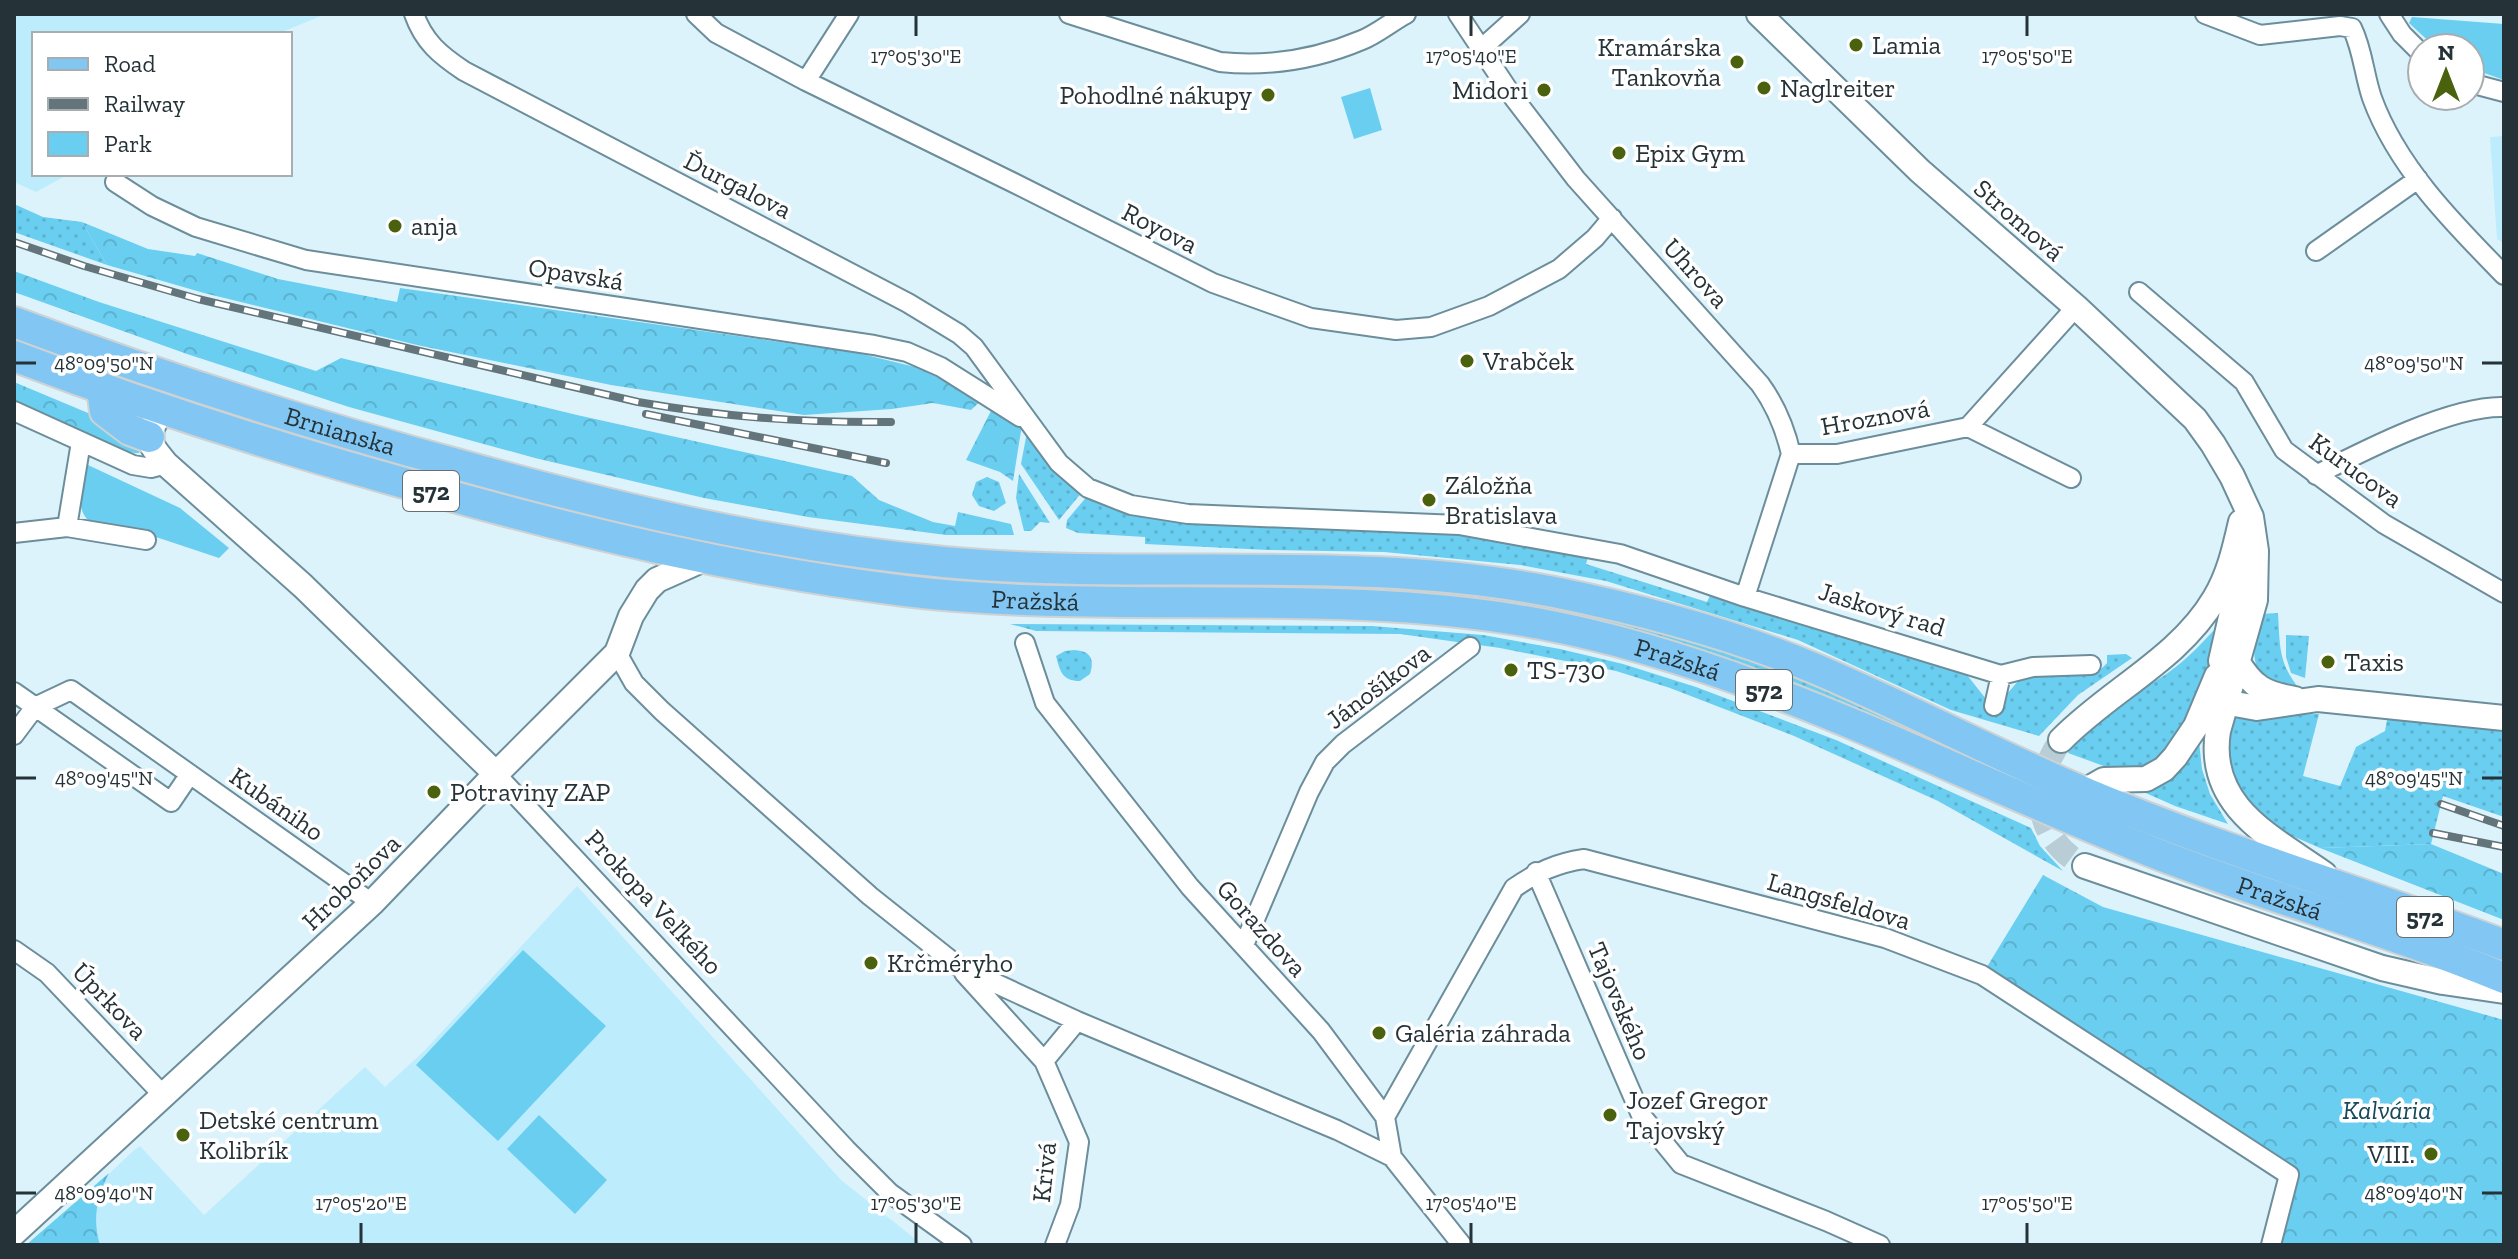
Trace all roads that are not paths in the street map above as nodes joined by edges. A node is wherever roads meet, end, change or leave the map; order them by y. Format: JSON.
{"nodes":[{"id":1,"x":414,"y":14,"type":"edge"},
{"id":2,"x":696,"y":14,"type":"edge"},
{"id":3,"x":849,"y":14,"type":"edge"},
{"id":4,"x":1406,"y":14,"type":"edge"},
{"id":5,"x":1458,"y":14,"type":"edge"},
{"id":6,"x":1520,"y":14,"type":"edge"},
{"id":7,"x":1759,"y":14,"type":"edge"},
{"id":8,"x":2205,"y":14,"type":"edge"},
{"id":9,"x":2389,"y":14,"type":"edge"},
{"id":10,"x":1077,"y":16,"type":"edge"},
{"id":11,"x":2406,"y":38,"type":"edge"},
{"id":12,"x":1481,"y":49,"type":"junction"},
{"id":13,"x":806,"y":81,"type":"junction"},
{"id":14,"x":2418,"y":179,"type":"junction"},
{"id":15,"x":115,"y":182,"type":"dead end"},
{"id":16,"x":1612,"y":218,"type":"junction"},
{"id":17,"x":2316,"y":251,"type":"dead end"},
{"id":18,"x":2504,"y":275,"type":"edge"},
{"id":19,"x":2139,"y":292,"type":"dead end"},
{"id":20,"x":2076,"y":307,"type":"junction"},
{"id":21,"x":14,"y":322,"type":"edge"},
{"id":22,"x":14,"y":356,"type":"edge"},
{"id":23,"x":196,"y":386,"type":"junction"},
{"id":24,"x":102,"y":388,"type":"junction"},
{"id":25,"x":2504,"y":407,"type":"edge"},
{"id":26,"x":162,"y":409,"type":"junction"},
{"id":27,"x":14,"y":411,"type":"edge"},
{"id":28,"x":1026,"y":420,"type":"junction"},
{"id":29,"x":1968,"y":427,"type":"junction"},
{"id":30,"x":149,"y":437,"type":"junction"},
{"id":31,"x":81,"y":442,"type":"junction"},
{"id":32,"x":1791,"y":454,"type":"junction"},
{"id":33,"x":166,"y":464,"type":"junction"},
{"id":34,"x":2316,"y":475,"type":"junction"},
{"id":35,"x":2232,"y":476,"type":"junction"},
{"id":36,"x":2071,"y":478,"type":"dead end"},
{"id":37,"x":2241,"y":522,"type":"junction"},
{"id":38,"x":67,"y":527,"type":"junction"},
{"id":39,"x":719,"y":528,"type":"joint"},
{"id":40,"x":14,"y":533,"type":"edge"},
{"id":41,"x":146,"y":540,"type":"dead end"},
{"id":42,"x":704,"y":559,"type":"junction"},
{"id":43,"x":2504,"y":593,"type":"edge"},
{"id":44,"x":1745,"y":597,"type":"junction"},
{"id":45,"x":1025,"y":643,"type":"dead end"},
{"id":46,"x":1470,"y":647,"type":"dead end"},
{"id":47,"x":617,"y":653,"type":"junction"},
{"id":48,"x":2237,"y":661,"type":"junction"},
{"id":49,"x":2091,"y":665,"type":"dead end"},
{"id":50,"x":2001,"y":675,"type":"junction"},
{"id":51,"x":2217,"y":676,"type":"junction"},
{"id":52,"x":14,"y":692,"type":"edge"},
{"id":53,"x":2307,"y":701,"type":"junction"},
{"id":54,"x":2224,"y":702,"type":"junction"},
{"id":55,"x":1994,"y":706,"type":"dead end"},
{"id":56,"x":35,"y":707,"type":"junction"},
{"id":57,"x":2504,"y":718,"type":"edge"},
{"id":58,"x":14,"y":735,"type":"edge"},
{"id":59,"x":2061,"y":740,"type":"tunnel mouth"},
{"id":60,"x":190,"y":774,"type":"junction"},
{"id":61,"x":496,"y":774,"type":"junction"},
{"id":62,"x":2083,"y":792,"type":"junction"},
{"id":63,"x":2085,"y":866,"type":"tunnel mouth"},
{"id":64,"x":1536,"y":872,"type":"junction"},
{"id":65,"x":2346,"y":889,"type":"junction"},
{"id":66,"x":372,"y":903,"type":"junction"},
{"id":67,"x":1244,"y":945,"type":"junction"},
{"id":68,"x":2504,"y":945,"type":"edge"},
{"id":69,"x":14,"y":950,"type":"edge"},
{"id":70,"x":958,"y":966,"type":"junction"},
{"id":71,"x":2504,"y":978,"type":"edge"},
{"id":72,"x":2504,"y":991,"type":"edge"},
{"id":73,"x":1077,"y":1021,"type":"junction"},
{"id":74,"x":1044,"y":1061,"type":"junction"},
{"id":75,"x":163,"y":1095,"type":"junction"},
{"id":76,"x":1385,"y":1117,"type":"junction"},
{"id":77,"x":1392,"y":1157,"type":"junction"},
{"id":78,"x":15,"y":1229,"type":"edge"},
{"id":79,"x":962,"y":1245,"type":"edge"},
{"id":80,"x":1055,"y":1245,"type":"edge"},
{"id":81,"x":1462,"y":1245,"type":"edge"},
{"id":82,"x":1880,"y":1245,"type":"edge"},
{"id":83,"x":2271,"y":1245,"type":"edge"}],
"edges":[{"from":1,"to":28,"type":"street","name":"Ďurgalova"},
{"from":2,"to":13,"type":"street","name":"Royova"},
{"from":3,"to":13,"type":"street"},
{"from":4,"to":10,"type":"street"},
{"from":5,"to":12,"type":"street","name":"Uhrova"},
{"from":6,"to":12,"type":"street"},
{"from":7,"to":20,"type":"street","name":"Stromová"},
{"from":8,"to":14,"type":"street"},
{"from":9,"to":11,"type":"street"},
{"from":12,"to":16,"type":"street","name":"Uhrova"},
{"from":13,"to":16,"type":"street","name":"Royova"},
{"from":14,"to":17,"type":"street"},
{"from":14,"to":18,"type":"street"},
{"from":15,"to":28,"type":"street","name":"Opavská"},
{"from":16,"to":32,"type":"street","name":"Uhrova"},
{"from":19,"to":34,"type":"street","name":"Kurucova"},
{"from":20,"to":29,"type":"street","name":"Hroznová"},
{"from":20,"to":35,"type":"street","name":"Stromová"},
{"from":21,"to":23,"type":"main road","name":"Brnianska","number":"572"},
{"from":22,"to":24,"type":"main road","name":"Brnianska","number":"572"},
{"from":23,"to":26,"type":"main road"},
{"from":23,"to":39,"type":"main road","name":"Brnianska","number":"572"},
{"from":24,"to":26,"type":"main road","name":"Brnianska","number":"572"},
{"from":24,"to":30,"type":"main road"},
{"from":25,"to":34,"type":"street"},
{"from":26,"to":30,"type":"street"},
{"from":26,"to":42,"type":"main road","name":"Brnianska","number":"572"},
{"from":27,"to":31,"type":"street"},
{"from":28,"to":44,"type":"street"},
{"from":29,"to":32,"type":"street","name":"Hroznová"},
{"from":29,"to":36,"type":"street","name":"Hroznová"},
{"from":30,"to":33,"type":"street","name":"Prokopa Veľkého"},
{"from":31,"to":33,"type":"street"},
{"from":31,"to":38,"type":"street"},
{"from":32,"to":44,"type":"street","name":"Uhrova"},
{"from":33,"to":61,"type":"street","name":"Prokopa Veľkého"},
{"from":34,"to":43,"type":"street","name":"Kurucova"},
{"from":35,"to":37,"type":"street","name":"Stromová"},
{"from":35,"to":48,"type":"street","name":"Stromová"},
{"from":37,"to":51,"type":"street","name":"Stromová"},
{"from":37,"to":59,"type":"street"},
{"from":38,"to":40,"type":"street"},
{"from":38,"to":41,"type":"street"},
{"from":39,"to":62,"type":"main road","name":"Pražská","number":"572"},
{"from":42,"to":47,"type":"street","name":"Hroboňova"},
{"from":42,"to":71,"type":"main road","name":"Pražská","number":"572"},
{"from":44,"to":50,"type":"street","name":"Jaskový rad"},
{"from":45,"to":67,"type":"street","name":"Gorazdova"},
{"from":46,"to":67,"type":"street","name":"Jánošíkova"},
{"from":47,"to":61,"type":"street","name":"Hroboňova"},
{"from":47,"to":70,"type":"street"},
{"from":48,"to":51,"type":"street"},
{"from":48,"to":53,"type":"street"},
{"from":48,"to":54,"type":"street","name":"Stromová"},
{"from":49,"to":50,"type":"street","name":"Jaskový rad"},
{"from":50,"to":55,"type":"street"},
{"from":51,"to":54,"type":"street","name":"Stromová"},
{"from":51,"to":62,"type":"street"},
{"from":52,"to":56,"type":"street","name":"Kubániho"},
{"from":53,"to":54,"type":"street"},
{"from":53,"to":57,"type":"street"},
{"from":54,"to":65,"type":"street","name":"Stromová"},
{"from":56,"to":58,"type":"street"},
{"from":56,"to":60,"type":"street","name":"Kubániho"},
{"from":56,"to":60,"type":"street","name":"Kubániho"},
{"from":60,"to":66,"type":"street","name":"Kubániho"},
{"from":61,"to":66,"type":"street","name":"Hroboňova"},
{"from":61,"to":79,"type":"street","name":"Prokopa Veľkého"},
{"from":62,"to":65,"type":"main road","name":"Pražská","number":"572"},
{"from":63,"to":72,"type":"street"},
{"from":64,"to":76,"type":"street","name":"Langsfeldova"},
{"from":64,"to":82,"type":"street","name":"Tajovského"},
{"from":64,"to":83,"type":"street","name":"Langsfeldova"},
{"from":65,"to":68,"type":"main road","name":"Pražská","number":"572"},
{"from":66,"to":75,"type":"street","name":"Hroboňova"},
{"from":67,"to":76,"type":"street","name":"Gorazdova"},
{"from":69,"to":75,"type":"street","name":"Úprkova"},
{"from":70,"to":73,"type":"street"},
{"from":70,"to":74,"type":"street"},
{"from":73,"to":74,"type":"street"},
{"from":73,"to":77,"type":"street"},
{"from":74,"to":80,"type":"street","name":"Krivá"},
{"from":75,"to":78,"type":"street","name":"Hroboňova"},
{"from":76,"to":77,"type":"street","name":"Gorazdova"},
{"from":77,"to":81,"type":"street","name":"Gorazdova"}]}
